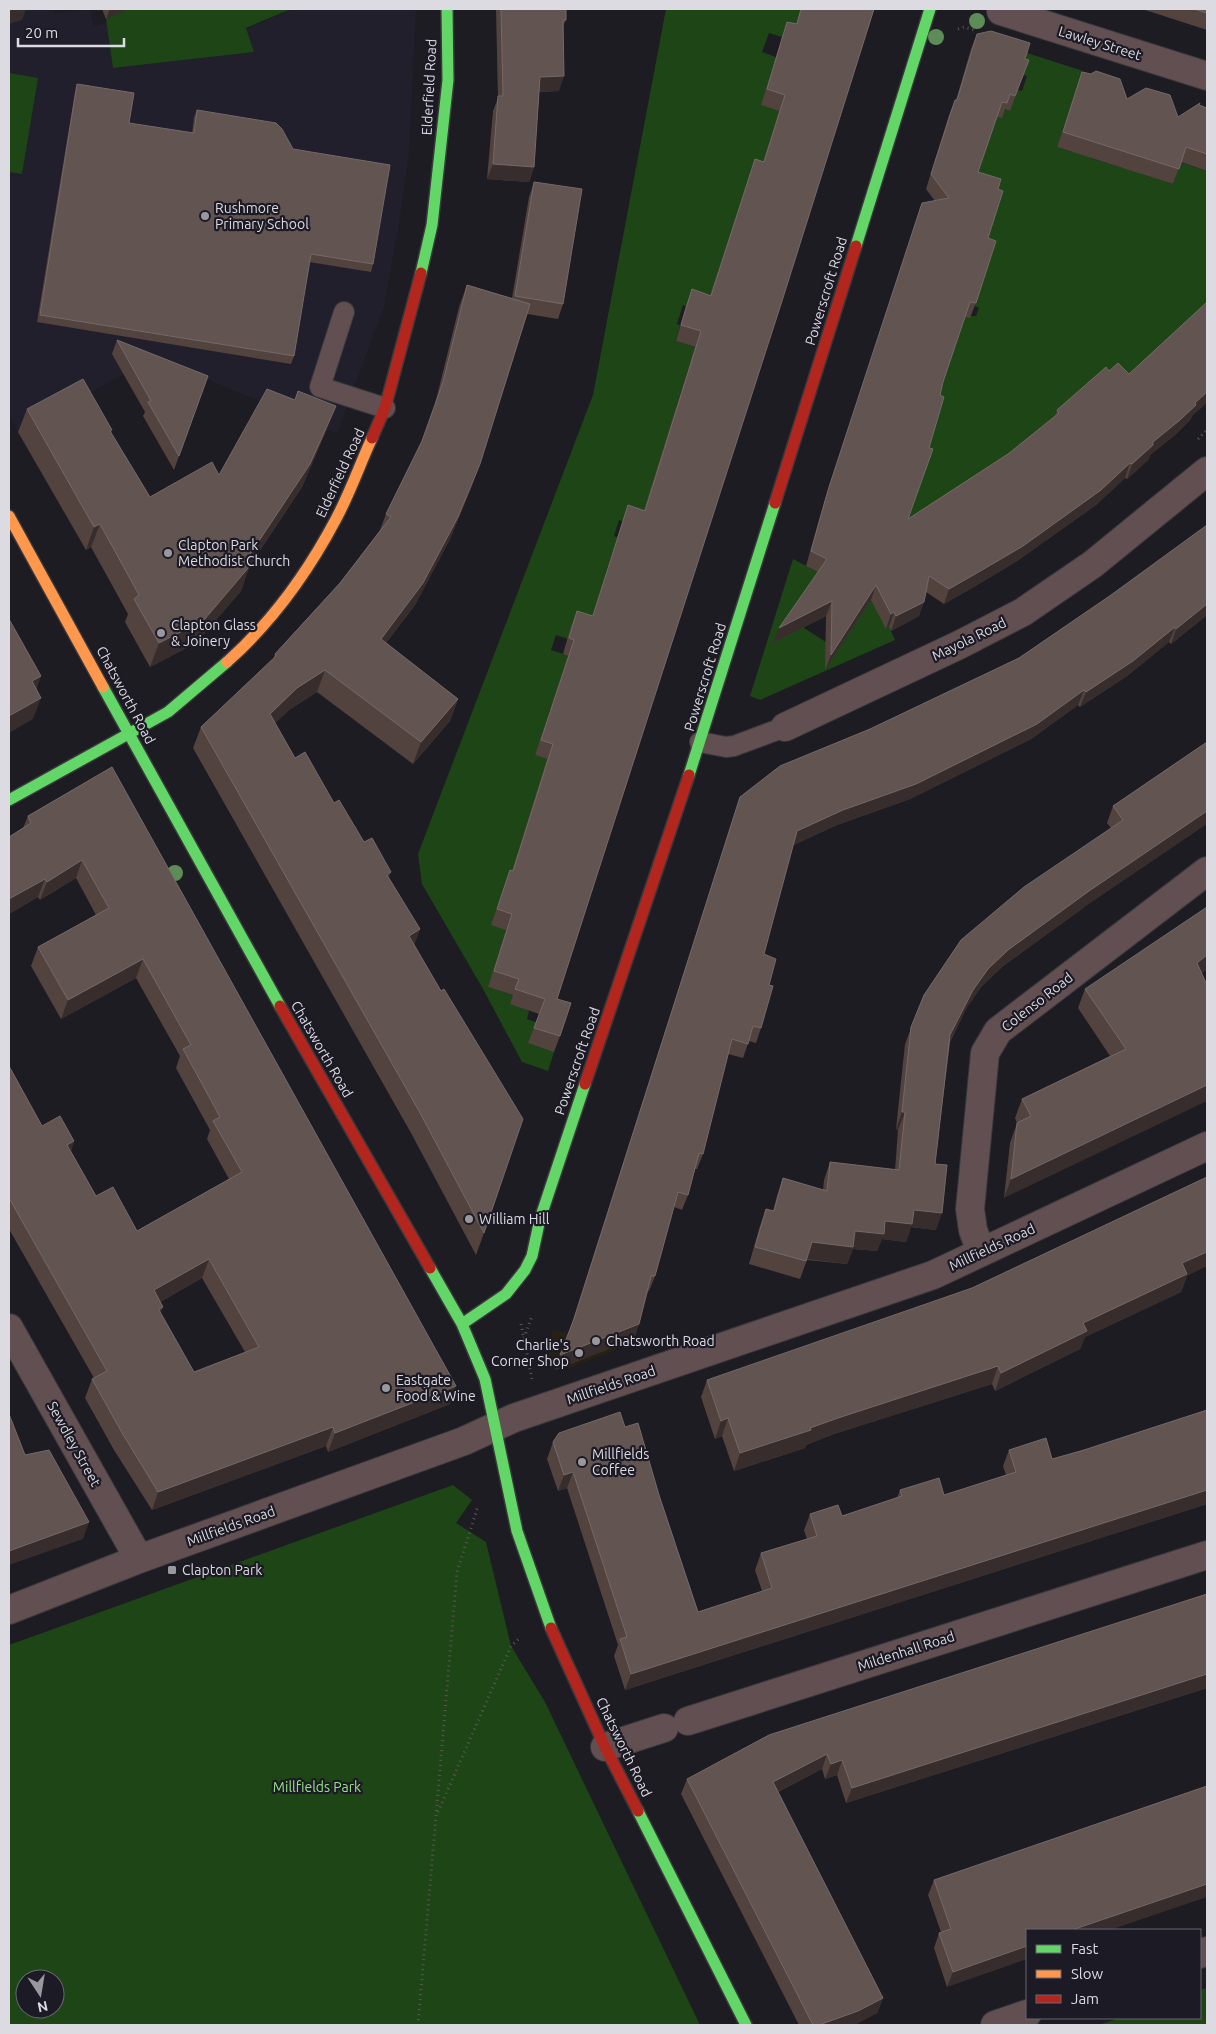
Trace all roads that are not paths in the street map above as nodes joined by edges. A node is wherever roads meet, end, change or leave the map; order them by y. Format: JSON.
{"nodes":[{"id":1,"x":447,"y":9,"type":"edge"},
{"id":2,"x":930,"y":9,"type":"edge"},
{"id":3,"x":997,"y":10,"type":"edge"},
{"id":4,"x":1207,"y":76,"type":"edge"},
{"id":5,"x":344,"y":312,"type":"dead end"},
{"id":6,"x":385,"y":408,"type":"junction"},
{"id":7,"x":1207,"y":471,"type":"edge"},
{"id":8,"x":9,"y":516,"type":"edge"},
{"id":9,"x":786,"y":727,"type":"joint"},
{"id":10,"x":129,"y":732,"type":"junction"},
{"id":11,"x":700,"y":742,"type":"junction"},
{"id":12,"x":9,"y":800,"type":"edge"},
{"id":13,"x":1207,"y":871,"type":"edge"},
{"id":14,"x":1207,"y":1146,"type":"edge"},
{"id":15,"x":981,"y":1252,"type":"junction"},
{"id":16,"x":462,"y":1324,"type":"junction"},
{"id":17,"x":9,"y":1328,"type":"edge"},
{"id":18,"x":497,"y":1426,"type":"junction"},
{"id":19,"x":1207,"y":1555,"type":"edge"},
{"id":20,"x":139,"y":1559,"type":"junction"},
{"id":21,"x":9,"y":1610,"type":"edge"},
{"id":22,"x":605,"y":1747,"type":"junction"},
{"id":23,"x":1026,"y":2014,"type":"edge"},
{"id":24,"x":746,"y":2025,"type":"edge"},
{"id":25,"x":995,"y":2025,"type":"edge"}],
"edges":[{"from":1,"to":6,"type":"street","name":"Elderfield Road"},
{"from":2,"to":11,"type":"street","name":"Powerscroft Road"},
{"from":3,"to":4,"type":"street","name":"Lawley Street"},
{"from":5,"to":6,"type":"lane"},
{"from":6,"to":10,"type":"street","name":"Elderfield Road"},
{"from":7,"to":9,"type":"street","name":"Mayola Road"},
{"from":8,"to":10,"type":"street","name":"Chatsworth Road"},
{"from":9,"to":11,"type":"lane","name":"Mayola Road"},
{"from":10,"to":12,"type":"street","name":"Elderfield Road"},
{"from":10,"to":16,"type":"street","name":"Chatsworth Road"},
{"from":11,"to":16,"type":"street","name":"Powerscroft Road"},
{"from":13,"to":15,"type":"street","name":"Colenso Road"},
{"from":14,"to":15,"type":"street","name":"Millfields Road"},
{"from":15,"to":18,"type":"street","name":"Millfields Road"},
{"from":16,"to":18,"type":"street","name":"Chatsworth Road"},
{"from":17,"to":20,"type":"street","name":"Sewdley Street"},
{"from":18,"to":20,"type":"street","name":"Millfields Road"},
{"from":18,"to":22,"type":"street","name":"Chatsworth Road"},
{"from":19,"to":22,"type":"street","name":"Mildenhall Road"},
{"from":20,"to":21,"type":"street","name":"Millfields Road"},
{"from":22,"to":24,"type":"street","name":"Chatsworth Road"},
{"from":23,"to":25,"type":"street"}]}
